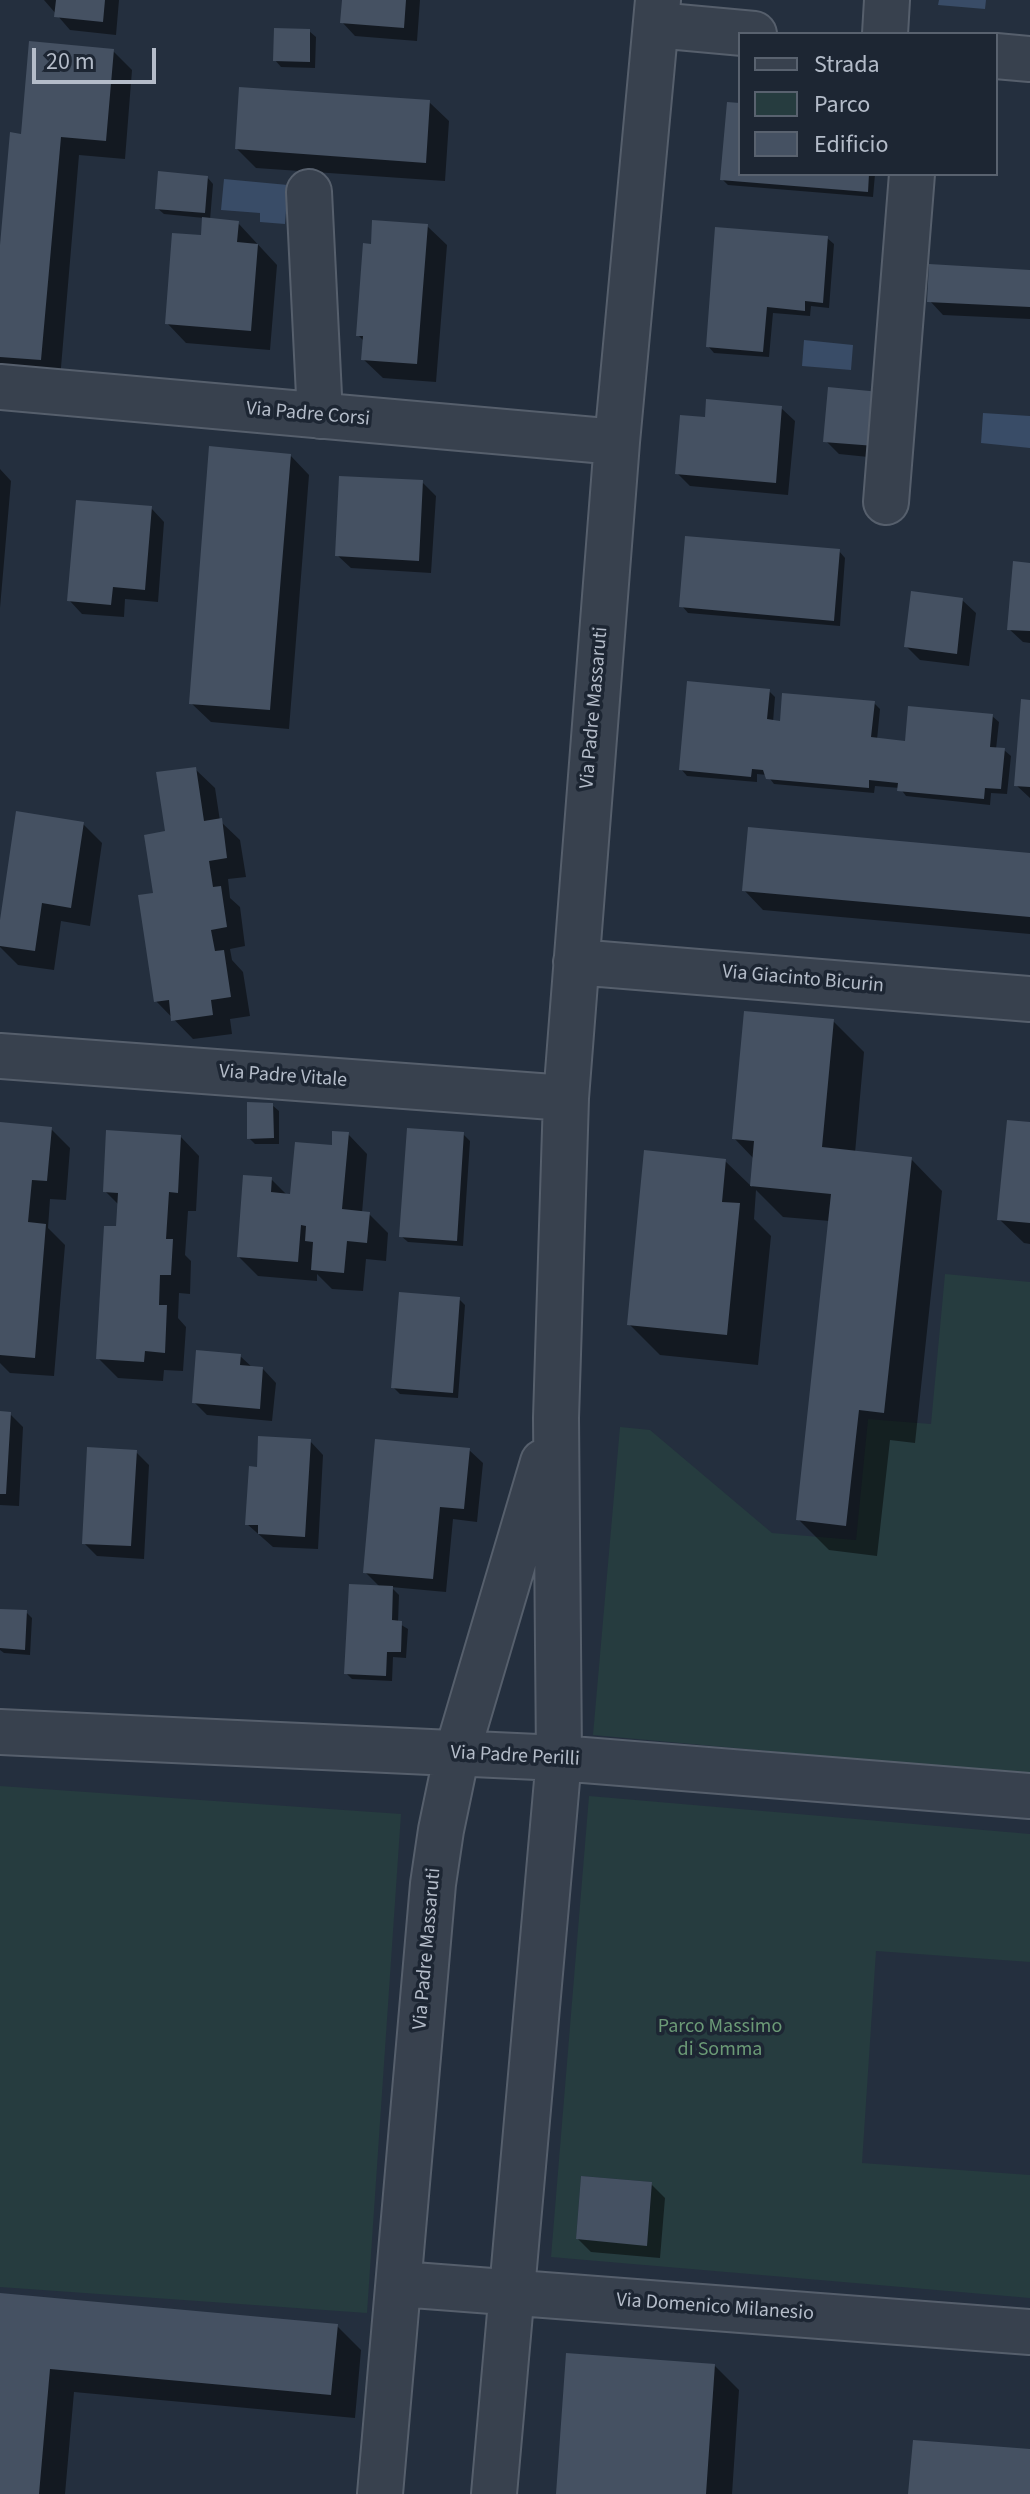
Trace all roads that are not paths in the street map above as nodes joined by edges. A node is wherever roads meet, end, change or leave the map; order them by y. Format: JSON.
{"nodes":[{"id":1,"x":887,"y":0,"type":"edge"},
{"id":2,"x":657,"y":12,"type":"edge"},
{"id":3,"x":745,"y":32,"type":"edge"},
{"id":4,"x":885,"y":32,"type":"edge"},
{"id":5,"x":998,"y":56,"type":"edge"},
{"id":6,"x":1030,"y":59,"type":"edge"},
{"id":7,"x":912,"y":176,"type":"edge"},
{"id":8,"x":309,"y":192,"type":"dead end"},
{"id":9,"x":0,"y":387,"type":"edge"},
{"id":10,"x":320,"y":416,"type":"junction"},
{"id":11,"x":617,"y":442,"type":"junction"},
{"id":12,"x":886,"y":502,"type":"dead end"},
{"id":13,"x":576,"y":962,"type":"junction"},
{"id":14,"x":1030,"y":999,"type":"edge"},
{"id":15,"x":0,"y":1056,"type":"edge"},
{"id":16,"x":566,"y":1098,"type":"junction"},
{"id":17,"x":556,"y":1418,"type":"junction"},
{"id":18,"x":0,"y":1732,"type":"edge"},
{"id":19,"x":457,"y":1753,"type":"junction"},
{"id":20,"x":559,"y":1758,"type":"junction"},
{"id":21,"x":1030,"y":1796,"type":"edge"},
{"id":22,"x":400,"y":2284,"type":"junction"},
{"id":23,"x":513,"y":2293,"type":"junction"},
{"id":24,"x":1030,"y":2332,"type":"edge"},
{"id":25,"x":380,"y":2494,"type":"edge"},
{"id":26,"x":494,"y":2494,"type":"edge"}],
"edges":[{"from":1,"to":4,"type":"street"},
{"from":2,"to":3,"type":"street"},
{"from":2,"to":11,"type":"street","name":"Via Padre Massaruti"},
{"from":5,"to":6,"type":"street"},
{"from":7,"to":12,"type":"street"},
{"from":8,"to":10,"type":"street"},
{"from":9,"to":10,"type":"street","name":"Via Padre Corsi"},
{"from":10,"to":11,"type":"street","name":"Via Padre Corsi"},
{"from":11,"to":13,"type":"street","name":"Via Padre Massaruti"},
{"from":13,"to":14,"type":"street","name":"Via Giacinto Bicurin"},
{"from":13,"to":16,"type":"street","name":"Via Padre Massaruti"},
{"from":15,"to":16,"type":"street","name":"Via Padre Vitale"},
{"from":16,"to":17,"type":"street","name":"Via Padre Massaruti"},
{"from":17,"to":19,"type":"street","name":"Via Padre Massaruti"},
{"from":17,"to":20,"type":"street","name":"Via Padre Massaruti"},
{"from":18,"to":19,"type":"street","name":"Via Padre Perilli"},
{"from":19,"to":20,"type":"street","name":"Via Padre Perilli"},
{"from":19,"to":22,"type":"street","name":"Via Padre Massaruti"},
{"from":20,"to":21,"type":"street","name":"Via Padre Perilli"},
{"from":20,"to":23,"type":"street","name":"Via Padre Massaruti"},
{"from":22,"to":23,"type":"street","name":"Via Domenico Milanesio"},
{"from":22,"to":25,"type":"street","name":"Via Padre Massaruti"},
{"from":23,"to":24,"type":"street","name":"Via Domenico Milanesio"},
{"from":23,"to":26,"type":"street","name":"Via Padre Massaruti"}]}
